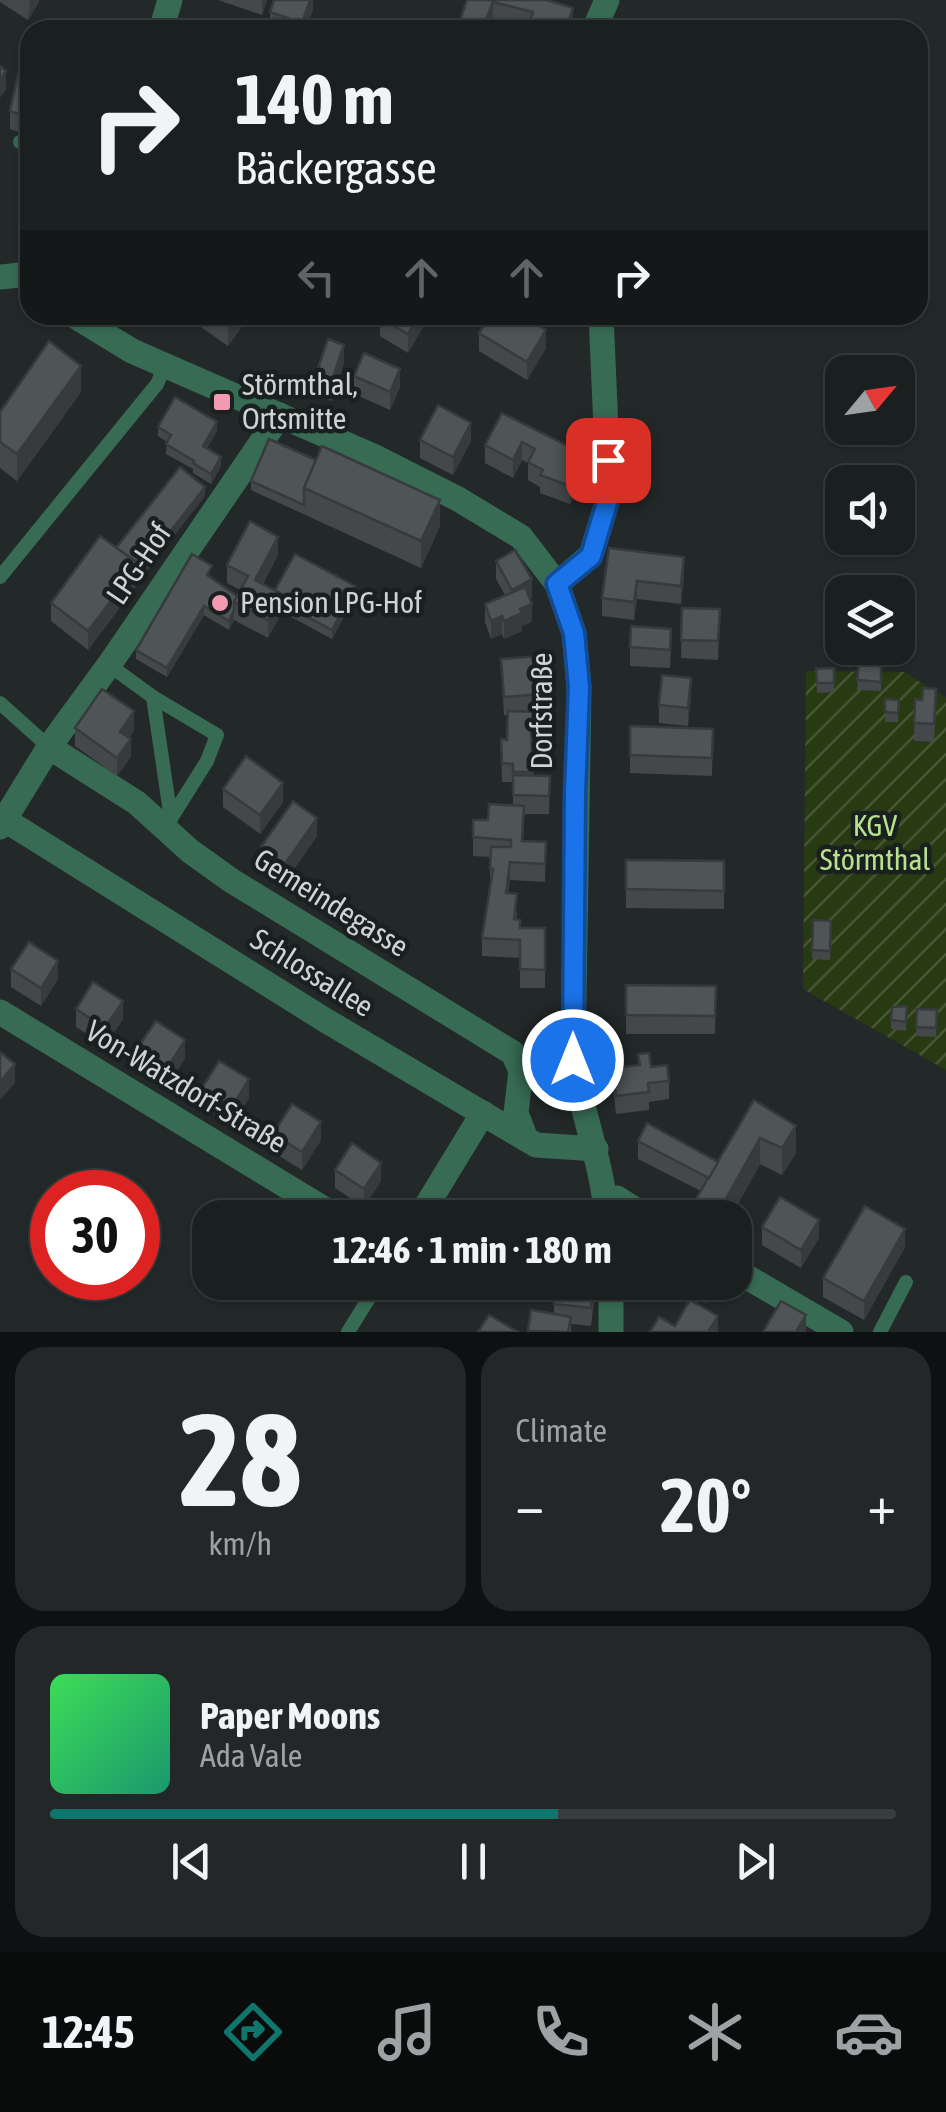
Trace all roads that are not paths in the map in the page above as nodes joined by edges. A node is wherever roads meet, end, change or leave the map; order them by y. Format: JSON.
{"nodes":[{"id":1,"x":88,"y":325,"type":"edge"},
{"id":2,"x":600,"y":325,"type":"edge"},
{"id":3,"x":165,"y":366,"type":"junction"},
{"id":4,"x":280,"y":415,"type":"junction"},
{"id":5,"x":0,"y":576,"type":"edge"},
{"id":6,"x":557,"y":584,"type":"junction"},
{"id":7,"x":109,"y":665,"type":"junction"},
{"id":8,"x":153,"y":697,"type":"junction"},
{"id":9,"x":0,"y":703,"type":"edge"},
{"id":10,"x":48,"y":747,"type":"junction"},
{"id":11,"x":2,"y":824,"type":"edge"},
{"id":12,"x":168,"y":824,"type":"junction"},
{"id":13,"x":0,"y":1012,"type":"edge"},
{"id":14,"x":483,"y":1114,"type":"junction"},
{"id":15,"x":526,"y":1139,"type":"junction"},
{"id":16,"x":596,"y":1149,"type":"junction"},
{"id":17,"x":309,"y":1200,"type":"edge"},
{"id":18,"x":430,"y":1200,"type":"edge"},
{"id":19,"x":606,"y":1200,"type":"edge"},
{"id":20,"x":752,"y":1282,"type":"edge"},
{"id":21,"x":906,"y":1282,"type":"dead end"},
{"id":22,"x":368,"y":1300,"type":"edge"},
{"id":23,"x":611,"y":1300,"type":"edge"},
{"id":24,"x":348,"y":1332,"type":"edge"},
{"id":25,"x":611,"y":1332,"type":"edge"},
{"id":26,"x":841,"y":1332,"type":"edge"},
{"id":27,"x":880,"y":1332,"type":"edge"}],
"edges":[{"from":1,"to":3,"type":"street","name":"Dorfstraße"},
{"from":2,"to":6,"type":"street"},
{"from":3,"to":4,"type":"street","name":"Dorfstraße"},
{"from":3,"to":5,"type":"lane"},
{"from":4,"to":6,"type":"street","name":"Dorfstraße"},
{"from":4,"to":7,"type":"street","name":"LPG-Hof"},
{"from":6,"to":16,"type":"street","name":"Dorfstraße"},
{"from":7,"to":8,"type":"lane"},
{"from":7,"to":10,"type":"street","name":"LPG-Hof"},
{"from":8,"to":12,"type":"lane"},
{"from":8,"to":12,"type":"lane"},
{"from":9,"to":10,"type":"lane"},
{"from":10,"to":11,"type":"street","name":"LPG-Hof"},
{"from":10,"to":12,"type":"street","name":"Gemeindegasse"},
{"from":11,"to":14,"type":"street","name":"Schlossallee"},
{"from":12,"to":15,"type":"street","name":"Gemeindegasse"},
{"from":13,"to":17,"type":"street","name":"Von-Watzdorf-Straße"},
{"from":14,"to":15,"type":"street","name":"Schlossallee"},
{"from":14,"to":18,"type":"street"},
{"from":15,"to":16,"type":"street","name":"Schlossallee"},
{"from":16,"to":19,"type":"street","name":"Dorfstraße"},
{"from":20,"to":26,"type":"street"},
{"from":21,"to":27,"type":"lane"},
{"from":22,"to":24,"type":"lane"},
{"from":23,"to":25,"type":"street"}]}
